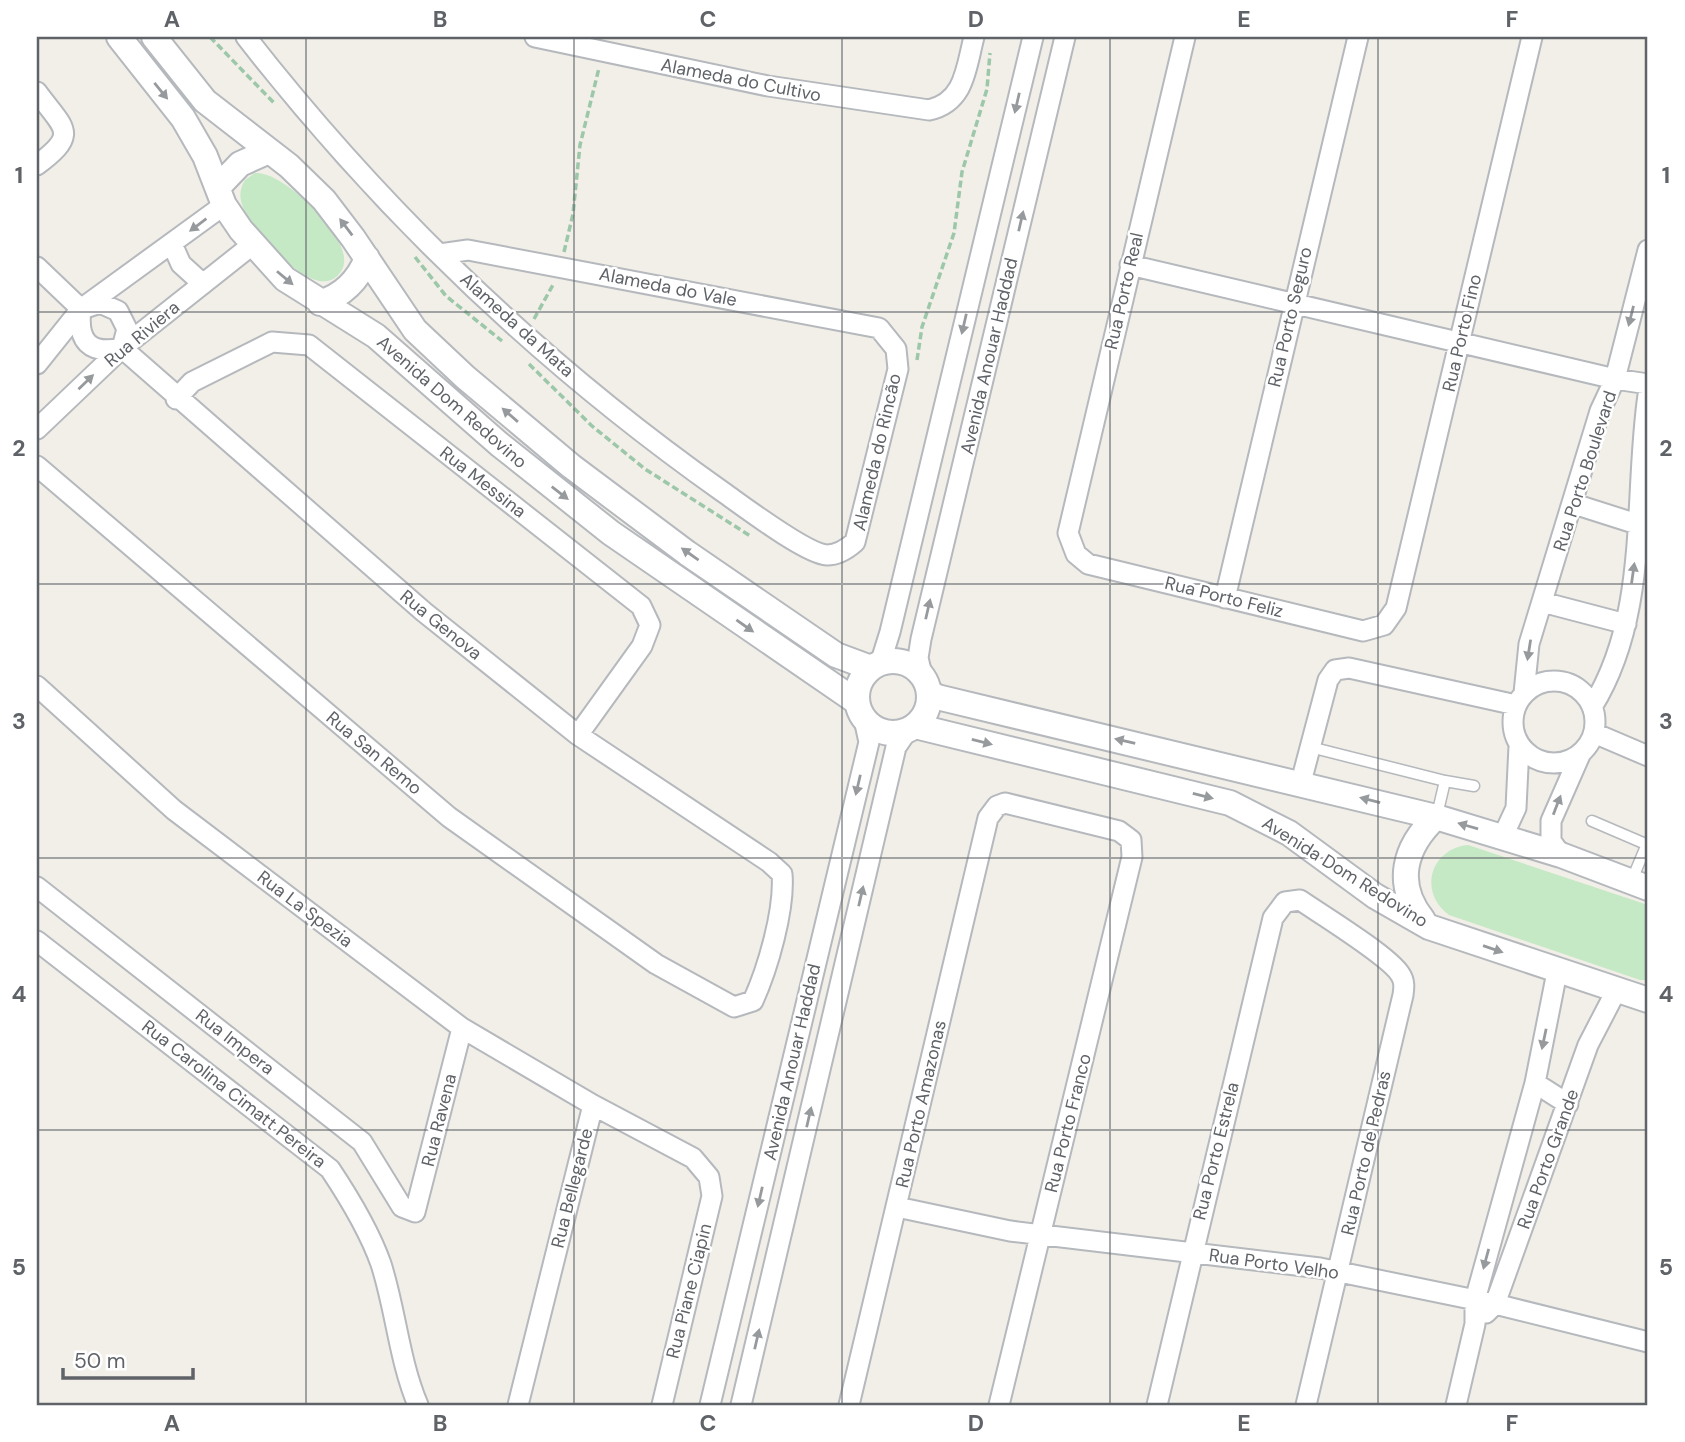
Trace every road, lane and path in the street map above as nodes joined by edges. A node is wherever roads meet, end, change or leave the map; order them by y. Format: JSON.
{"nodes":[{"id":1,"x":119,"y":37,"type":"edge"},
{"id":2,"x":154,"y":37,"type":"edge"},
{"id":3,"x":209,"y":37,"type":"edge"},
{"id":4,"x":246,"y":37,"type":"edge"},
{"id":5,"x":535,"y":37,"type":"edge"},
{"id":6,"x":974,"y":37,"type":"edge"},
{"id":7,"x":1033,"y":37,"type":"edge"},
{"id":8,"x":1065,"y":37,"type":"edge"},
{"id":9,"x":1185,"y":37,"type":"edge"},
{"id":10,"x":1358,"y":37,"type":"edge"},
{"id":11,"x":1532,"y":37,"type":"edge"},
{"id":12,"x":990,"y":50,"type":"dead end"},
{"id":13,"x":602,"y":54,"type":"junction"},
{"id":14,"x":37,"y":92,"type":"edge"},
{"id":15,"x":277,"y":107,"type":"dead end"},
{"id":16,"x":269,"y":151,"type":"junction"},
{"id":17,"x":37,"y":165,"type":"edge"},
{"id":18,"x":221,"y":196,"type":"junction"},
{"id":19,"x":172,"y":244,"type":"junction"},
{"id":20,"x":252,"y":245,"type":"junction"},
{"id":21,"x":407,"y":247,"type":"dead end"},
{"id":22,"x":1648,"y":250,"type":"edge"},
{"id":23,"x":440,"y":254,"type":"junction"},
{"id":24,"x":367,"y":258,"type":"junction"},
{"id":25,"x":1130,"y":265,"type":"junction"},
{"id":26,"x":37,"y":267,"type":"edge"},
{"id":27,"x":561,"y":267,"type":"junction"},
{"id":28,"x":203,"y":284,"type":"junction"},
{"id":29,"x":320,"y":303,"type":"junction"},
{"id":30,"x":1293,"y":304,"type":"junction"},
{"id":31,"x":81,"y":309,"type":"junction"},
{"id":32,"x":525,"y":335,"type":"junction"},
{"id":33,"x":892,"y":341,"type":"joint"},
{"id":34,"x":1460,"y":343,"type":"junction"},
{"id":35,"x":122,"y":348,"type":"junction"},
{"id":36,"x":525,"y":360,"type":"dead end"},
{"id":37,"x":37,"y":364,"type":"edge"},
{"id":38,"x":915,"y":367,"type":"dead end"},
{"id":39,"x":1615,"y":379,"type":"junction"},
{"id":40,"x":1648,"y":384,"type":"edge"},
{"id":41,"x":1648,"y":395,"type":"edge"},
{"id":42,"x":176,"y":398,"type":"junction"},
{"id":43,"x":37,"y":429,"type":"edge"},
{"id":44,"x":37,"y":467,"type":"edge"},
{"id":45,"x":1574,"y":504,"type":"junction"},
{"id":46,"x":1640,"y":525,"type":"junction"},
{"id":47,"x":755,"y":539,"type":"dead end"},
{"id":48,"x":1072,"y":546,"type":"joint"},
{"id":49,"x":835,"y":554,"type":"joint"},
{"id":50,"x":1225,"y":598,"type":"junction"},
{"id":51,"x":1542,"y":602,"type":"junction"},
{"id":52,"x":1626,"y":624,"type":"junction"},
{"id":53,"x":1384,"y":625,"type":"joint"},
{"id":54,"x":875,"y":666,"type":"junction"},
{"id":55,"x":926,"y":684,"type":"junction"},
{"id":56,"x":37,"y":686,"type":"edge"},
{"id":57,"x":1520,"y":699,"type":"junction"},
{"id":58,"x":1592,"y":707,"type":"junction"},
{"id":59,"x":861,"y":710,"type":"junction"},
{"id":60,"x":911,"y":728,"type":"junction"},
{"id":61,"x":1594,"y":733,"type":"junction"},
{"id":62,"x":578,"y":735,"type":"junction"},
{"id":63,"x":1519,"y":746,"type":"junction"},
{"id":64,"x":1310,"y":747,"type":"junction"},
{"id":65,"x":1580,"y":755,"type":"junction"},
{"id":66,"x":1648,"y":756,"type":"edge"},
{"id":67,"x":1445,"y":780,"type":"junction"},
{"id":68,"x":1301,"y":782,"type":"junction"},
{"id":69,"x":1474,"y":786,"type":"dead end"},
{"id":70,"x":997,"y":806,"type":"joint"},
{"id":71,"x":1437,"y":817,"type":"junction"},
{"id":72,"x":1592,"y":821,"type":"dead end"},
{"id":73,"x":1503,"y":836,"type":"junction"},
{"id":74,"x":1648,"y":845,"type":"edge"},
{"id":75,"x":1561,"y":855,"type":"junction"},
{"id":76,"x":782,"y":874,"type":"joint"},
{"id":77,"x":1639,"y":885,"type":"edge"},
{"id":78,"x":37,"y":887,"type":"edge"},
{"id":79,"x":1285,"y":902,"type":"joint"},
{"id":80,"x":1429,"y":927,"type":"junction"},
{"id":81,"x":37,"y":941,"type":"edge"},
{"id":82,"x":1558,"y":972,"type":"junction"},
{"id":83,"x":1616,"y":991,"type":"junction"},
{"id":84,"x":1648,"y":1000,"type":"edge"},
{"id":85,"x":462,"y":1028,"type":"junction"},
{"id":86,"x":1535,"y":1083,"type":"junction"},
{"id":87,"x":1568,"y":1104,"type":"junction"},
{"id":88,"x":593,"y":1105,"type":"junction"},
{"id":89,"x":709,"y":1177,"type":"joint"},
{"id":90,"x":897,"y":1207,"type":"junction"},
{"id":91,"x":415,"y":1212,"type":"joint"},
{"id":92,"x":1040,"y":1235,"type":"junction"},
{"id":93,"x":1191,"y":1253,"type":"junction"},
{"id":94,"x":1338,"y":1272,"type":"junction"},
{"id":95,"x":1475,"y":1300,"type":"junction"},
{"id":96,"x":1495,"y":1304,"type":"junction"},
{"id":97,"x":1475,"y":1324,"type":"junction"},
{"id":98,"x":1648,"y":1342,"type":"edge"},
{"id":99,"x":418,"y":1405,"type":"edge"},
{"id":100,"x":518,"y":1405,"type":"edge"},
{"id":101,"x":662,"y":1405,"type":"edge"},
{"id":102,"x":710,"y":1405,"type":"edge"},
{"id":103,"x":741,"y":1405,"type":"edge"},
{"id":104,"x":849,"y":1405,"type":"edge"},
{"id":105,"x":999,"y":1405,"type":"edge"},
{"id":106,"x":1157,"y":1405,"type":"edge"},
{"id":107,"x":1306,"y":1405,"type":"edge"},
{"id":108,"x":1456,"y":1405,"type":"edge"}],
"edges":[{"from":1,"to":18,"type":"street","name":"Avenida Dom Redovino","one_way":true},
{"from":2,"to":16,"type":"street","name":"Avenida Dom Redovino"},
{"from":3,"to":15,"type":"path"},
{"from":4,"to":23,"type":"street","name":"Alameda da Mata"},
{"from":5,"to":13,"type":"street","name":"Alameda do Cultivo"},
{"from":6,"to":13,"type":"street","name":"Alameda do Cultivo"},
{"from":7,"to":54,"type":"street","name":"Avenida Anouar Haddad","one_way":true},
{"from":55,"to":8,"type":"street","name":"Avenida Anouar Haddad","one_way":true},
{"from":9,"to":25,"type":"street","name":"Rua Porto Real"},
{"from":10,"to":30,"type":"street","name":"Rua Porto Seguro"},
{"from":11,"to":34,"type":"street","name":"Rua Porto Fino"},
{"from":12,"to":38,"type":"path"},
{"from":13,"to":27,"type":"path"},
{"from":14,"to":17,"type":"street"},
{"from":16,"to":18,"type":"street"},
{"from":24,"to":16,"type":"street","name":"Avenida Dom Redovino","one_way":true},
{"from":18,"to":19,"type":"street","one_way":true},
{"from":18,"to":20,"type":"street","name":"Avenida Dom Redovino"},
{"from":19,"to":28,"type":"street"},
{"from":19,"to":31,"type":"street"},
{"from":20,"to":28,"type":"street","name":"Rua Riviera"},
{"from":20,"to":29,"type":"street","name":"Avenida Dom Redovino","one_way":true},
{"from":21,"to":32,"type":"path"},
{"from":22,"to":39,"type":"street","name":"Rua Porto Boulevard","one_way":true},
{"from":23,"to":27,"type":"street","name":"Alameda do Vale"},
{"from":23,"to":32,"type":"street","name":"Alameda da Mata"},
{"from":24,"to":29,"type":"street"},
{"from":54,"to":24,"type":"street","name":"Avenida Dom Redovino","one_way":true},
{"from":25,"to":30,"type":"street"},
{"from":25,"to":48,"type":"street","name":"Rua Porto Real"},
{"from":26,"to":31,"type":"street"},
{"from":27,"to":32,"type":"path"},
{"from":27,"to":33,"type":"street","name":"Alameda do Vale"},
{"from":28,"to":35,"type":"street","name":"Rua Riviera"},
{"from":29,"to":59,"type":"street","name":"Avenida Dom Redovino","one_way":true},
{"from":30,"to":34,"type":"street"},
{"from":30,"to":50,"type":"street","name":"Rua Porto Seguro"},
{"from":31,"to":35,"type":"street"},
{"from":31,"to":35,"type":"street"},
{"from":31,"to":37,"type":"street"},
{"from":32,"to":49,"type":"street","name":"Alameda da Mata"},
{"from":33,"to":49,"type":"street","name":"Alameda do Rincão"},
{"from":34,"to":39,"type":"street"},
{"from":34,"to":53,"type":"street","name":"Rua Porto Fino"},
{"from":35,"to":42,"type":"street","name":"Rua Genova"},
{"from":43,"to":35,"type":"street","name":"Rua Riviera","one_way":true},
{"from":36,"to":47,"type":"path"},
{"from":39,"to":40,"type":"street"},
{"from":39,"to":45,"type":"street","name":"Rua Porto Boulevard"},
{"from":41,"to":46,"type":"street"},
{"from":42,"to":62,"type":"street","name":"Rua Genova"},
{"from":42,"to":62,"type":"street","name":"Rua Messina"},
{"from":44,"to":76,"type":"street","name":"Rua San Remo"},
{"from":45,"to":46,"type":"street"},
{"from":45,"to":51,"type":"street","name":"Rua Porto Boulevard"},
{"from":52,"to":46,"type":"street","one_way":true},
{"from":48,"to":50,"type":"street","name":"Rua Porto Feliz"},
{"from":50,"to":53,"type":"street","name":"Rua Porto Feliz"},
{"from":51,"to":52,"type":"street"},
{"from":51,"to":57,"type":"street","name":"Rua Porto Boulevard","one_way":true},
{"from":52,"to":58,"type":"street"},
{"from":54,"to":55,"type":"street","name":"Avenida Dom Redovino"},
{"from":54,"to":59,"type":"street"},
{"from":55,"to":60,"type":"street"},
{"from":68,"to":55,"type":"street","name":"Avenida Dom Redovino","one_way":true},
{"from":56,"to":85,"type":"street","name":"Rua La Spezia"},
{"from":57,"to":58,"type":"street"},
{"from":57,"to":63,"type":"street"},
{"from":57,"to":64,"type":"street"},
{"from":58,"to":61,"type":"street"},
{"from":59,"to":60,"type":"street","name":"Avenida Dom Redovino"},
{"from":59,"to":102,"type":"street","name":"Avenida Anouar Haddad","one_way":true},
{"from":60,"to":80,"type":"street","name":"Avenida Dom Redovino","one_way":true},
{"from":103,"to":60,"type":"street","name":"Avenida Anouar Haddad","one_way":true},
{"from":61,"to":65,"type":"street"},
{"from":61,"to":66,"type":"street"},
{"from":62,"to":76,"type":"street","name":"Rua Genova"},
{"from":63,"to":65,"type":"street"},
{"from":63,"to":73,"type":"street"},
{"from":64,"to":67,"type":"lane"},
{"from":64,"to":68,"type":"street"},
{"from":75,"to":65,"type":"street","one_way":true},
{"from":67,"to":69,"type":"lane"},
{"from":67,"to":71,"type":"lane"},
{"from":71,"to":68,"type":"street","name":"Avenida Dom Redovino","one_way":true},
{"from":70,"to":90,"type":"street","name":"Rua Porto Amazonas"},
{"from":70,"to":92,"type":"street","name":"Rua Porto Franco"},
{"from":73,"to":71,"type":"street","name":"Avenida Dom Redovino","one_way":true},
{"from":71,"to":80,"type":"street"},
{"from":72,"to":74,"type":"lane"},
{"from":73,"to":75,"type":"street","name":"Avenida Dom Redovino"},
{"from":74,"to":77,"type":"lane"},
{"from":75,"to":77,"type":"street","name":"Avenida Dom Redovino"},
{"from":78,"to":91,"type":"street","name":"Rua Impera"},
{"from":79,"to":93,"type":"street","name":"Rua Porto Estrela"},
{"from":79,"to":94,"type":"street","name":"Rua Porto de Pedras"},
{"from":80,"to":82,"type":"street","name":"Avenida Dom Redovino","one_way":true},
{"from":81,"to":99,"type":"street","name":"Rua Carolina Cimatt Pereira"},
{"from":82,"to":83,"type":"street","name":"Avenida Dom Redovino"},
{"from":82,"to":86,"type":"street","name":"Rua Porto Grande","one_way":true},
{"from":83,"to":84,"type":"street","name":"Avenida Dom Redovino"},
{"from":83,"to":87,"type":"street","name":"Rua Porto Grande"},
{"from":85,"to":88,"type":"street","name":"Rua La Spezia"},
{"from":85,"to":91,"type":"street","name":"Rua Ravena"},
{"from":86,"to":87,"type":"street"},
{"from":86,"to":95,"type":"street","name":"Rua Porto Grande","one_way":true},
{"from":87,"to":96,"type":"street","name":"Rua Porto Grande"},
{"from":88,"to":89,"type":"street","name":"Rua Bellegarde"},
{"from":88,"to":100,"type":"street","name":"Rua Bellegarde"},
{"from":89,"to":101,"type":"street","name":"Rua Piane Ciapin"},
{"from":90,"to":92,"type":"street","name":"Rua Porto Velho"},
{"from":90,"to":104,"type":"street","name":"Rua Porto Amazonas"},
{"from":92,"to":93,"type":"street","name":"Rua Porto Velho"},
{"from":92,"to":105,"type":"street","name":"Rua Porto Franco"},
{"from":93,"to":94,"type":"street","name":"Rua Porto Velho"},
{"from":93,"to":106,"type":"street","name":"Rua Porto Estrela"},
{"from":94,"to":95,"type":"street","name":"Rua Porto Velho"},
{"from":94,"to":107,"type":"street","name":"Rua Porto de Pedras"},
{"from":95,"to":96,"type":"street","name":"Rua Porto Velho"},
{"from":95,"to":97,"type":"street","name":"Rua Porto Grande"},
{"from":96,"to":97,"type":"street","name":"Rua Porto Grande"},
{"from":96,"to":98,"type":"street","name":"Rua Porto Velho"},
{"from":97,"to":108,"type":"street","name":"Rua Porto Grande"}]}
